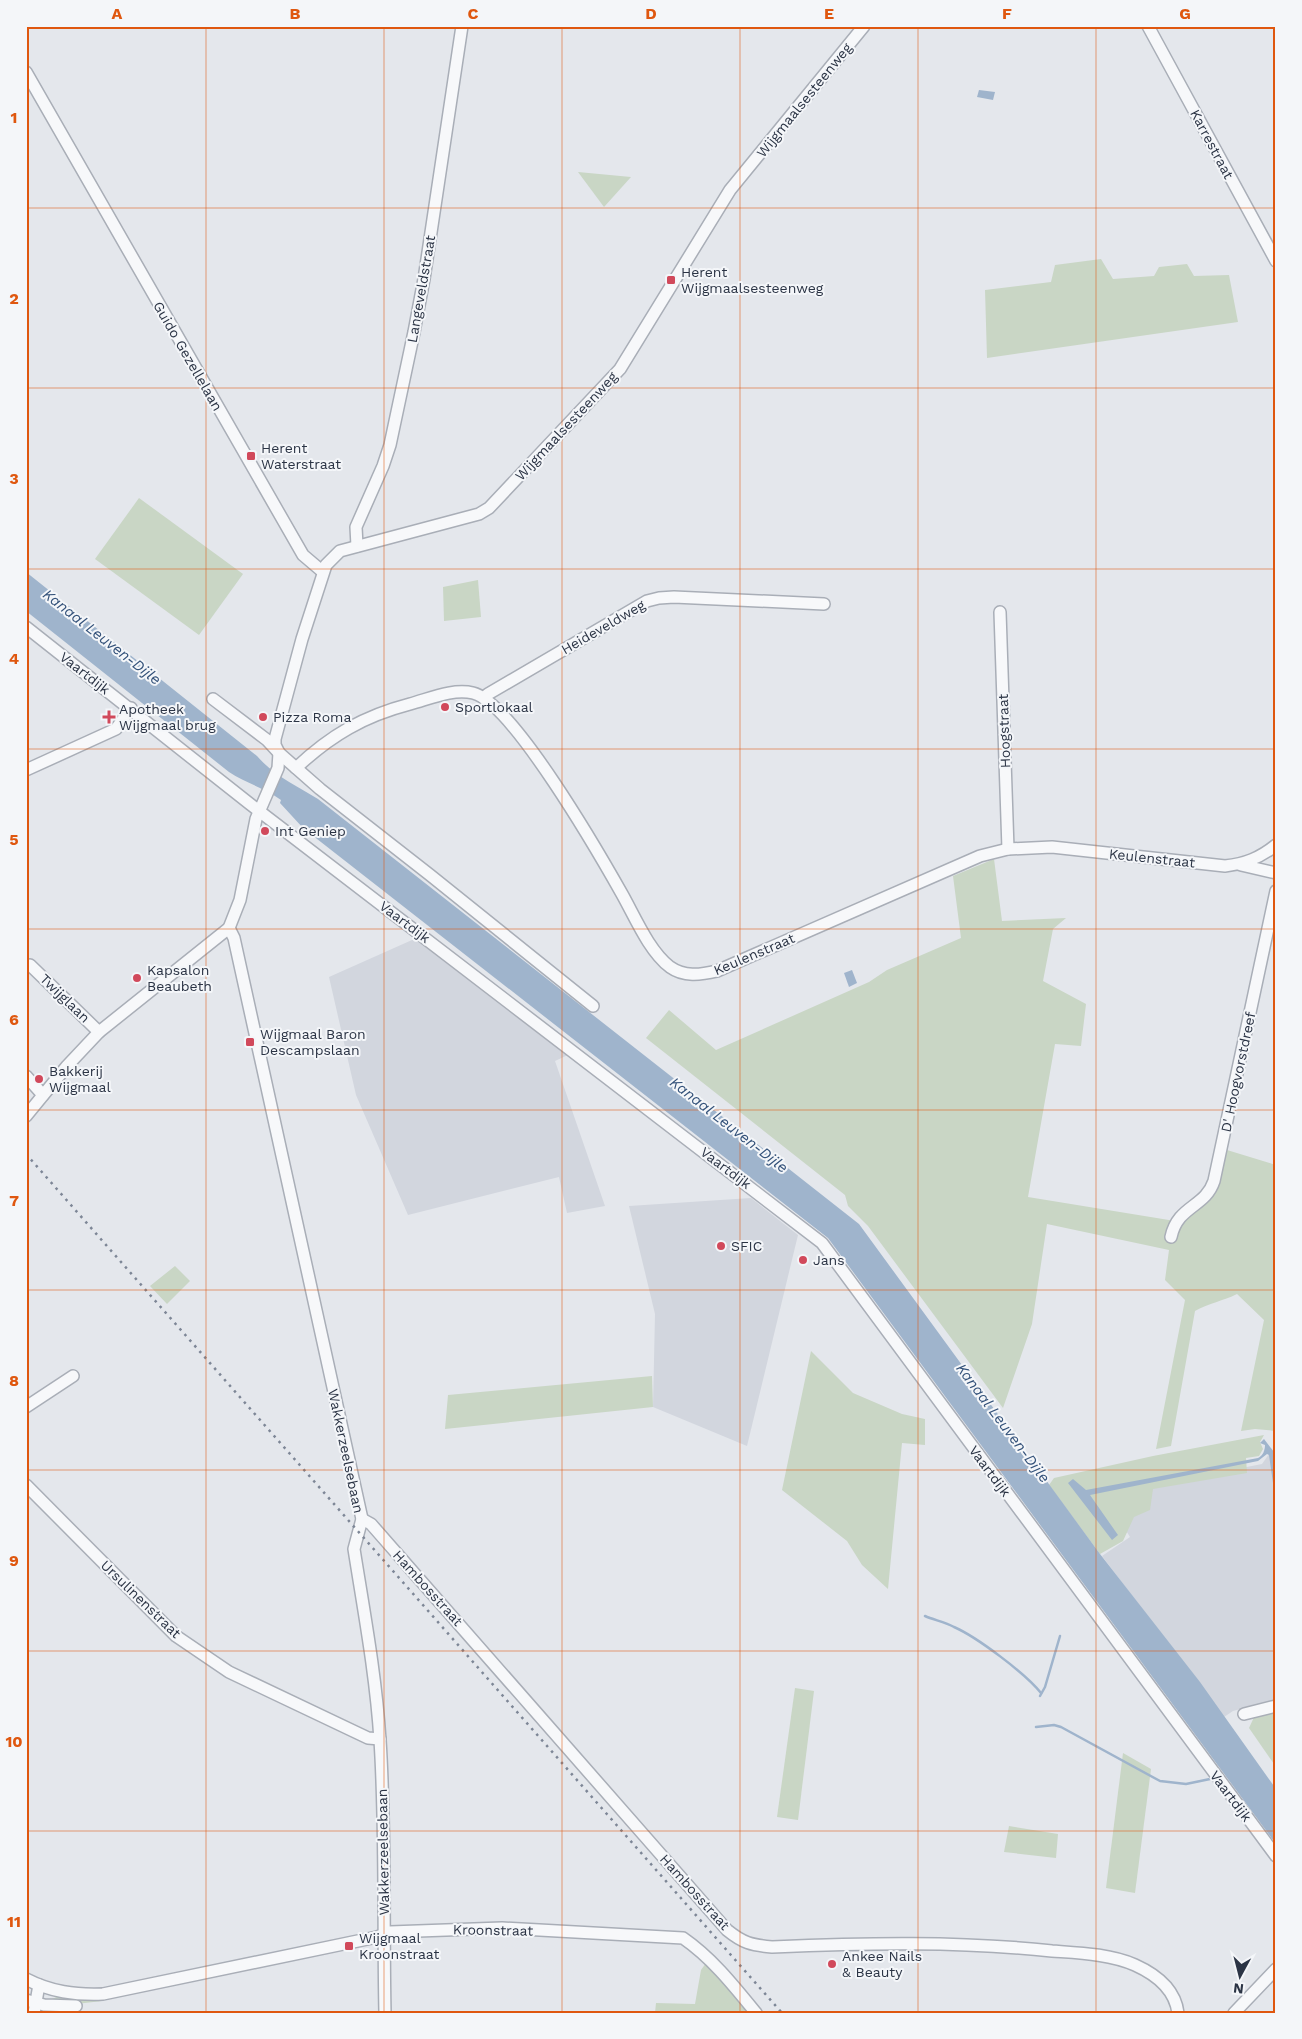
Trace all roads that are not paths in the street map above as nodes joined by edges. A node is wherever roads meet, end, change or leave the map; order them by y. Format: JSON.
{"nodes":[{"id":1,"x":462,"y":26,"type":"edge"},
{"id":2,"x":864,"y":26,"type":"edge"},
{"id":3,"x":1148,"y":26,"type":"edge"},
{"id":4,"x":26,"y":72,"type":"edge"},
{"id":5,"x":1276,"y":261,"type":"edge"},
{"id":6,"x":357,"y":546,"type":"junction"},
{"id":7,"x":323,"y":572,"type":"junction"},
{"id":8,"x":824,"y":604,"type":"dead end"},
{"id":9,"x":1000,"y":612,"type":"dead end"},
{"id":10,"x":26,"y":628,"type":"edge"},
{"id":11,"x":484,"y":698,"type":"junction"},
{"id":12,"x":214,"y":699,"type":"dead end"},
{"id":13,"x":131,"y":708,"type":"junction"},
{"id":14,"x":279,"y":753,"type":"junction"},
{"id":15,"x":296,"y":768,"type":"junction"},
{"id":16,"x":26,"y":770,"type":"edge"},
{"id":17,"x":260,"y":811,"type":"junction"},
{"id":18,"x":1276,"y":844,"type":"edge"},
{"id":19,"x":1008,"y":849,"type":"junction"},
{"id":20,"x":1239,"y":865,"type":"junction"},
{"id":21,"x":1276,"y":873,"type":"edge"},
{"id":22,"x":1276,"y":890,"type":"edge"},
{"id":23,"x":229,"y":928,"type":"junction"},
{"id":24,"x":30,"y":965,"type":"dead end"},
{"id":25,"x":592,"y":1006,"type":"dead end"},
{"id":26,"x":99,"y":1032,"type":"junction"},
{"id":27,"x":26,"y":1076,"type":"edge"},
{"id":28,"x":43,"y":1095,"type":"junction"},
{"id":29,"x":26,"y":1116,"type":"edge"},
{"id":30,"x":1172,"y":1237,"type":"dead end"},
{"id":31,"x":73,"y":1376,"type":"dead end"},
{"id":32,"x":26,"y":1407,"type":"edge"},
{"id":33,"x":26,"y":1485,"type":"edge"},
{"id":34,"x":362,"y":1519,"type":"junction"},
{"id":35,"x":1276,"y":1706,"type":"edge"},
{"id":36,"x":1244,"y":1714,"type":"dead end"},
{"id":37,"x":380,"y":1739,"type":"junction"},
{"id":38,"x":1276,"y":1856,"type":"edge"},
{"id":39,"x":383,"y":1934,"type":"junction"},
{"id":40,"x":1276,"y":1969,"type":"edge"},
{"id":41,"x":26,"y":1979,"type":"edge"},
{"id":42,"x":44,"y":1987,"type":"junction"},
{"id":43,"x":76,"y":2006,"type":"dead end"},
{"id":44,"x":36,"y":2007,"type":"edge"},
{"id":45,"x":385,"y":2013,"type":"edge"},
{"id":46,"x":756,"y":2013,"type":"edge"},
{"id":47,"x":1178,"y":2013,"type":"edge"},
{"id":48,"x":1234,"y":2013,"type":"edge"}],
"edges":[{"from":1,"to":6,"type":"street","name":"Langeveldstraat"},
{"from":2,"to":6,"type":"street","name":"Wijgmaalsesteenweg"},
{"from":3,"to":5,"type":"street","name":"Karrestraat"},
{"from":4,"to":7,"type":"street","name":"Guido Gezellelaan"},
{"from":6,"to":7,"type":"street","name":"Wijgmaalsesteenweg"},
{"from":7,"to":14,"type":"street","name":"Wijgmaalsesteenweg"},
{"from":8,"to":11,"type":"street","name":"Heideveldweg"},
{"from":9,"to":19,"type":"street","name":"Hoogstraat"},
{"from":10,"to":13,"type":"street","name":"Vaartdijk"},
{"from":11,"to":15,"type":"street","name":"Keulenstraat"},
{"from":11,"to":19,"type":"street","name":"Keulenstraat"},
{"from":12,"to":14,"type":"street"},
{"from":13,"to":16,"type":"street"},
{"from":13,"to":17,"type":"street","name":"Vaartdijk"},
{"from":14,"to":15,"type":"street"},
{"from":14,"to":17,"type":"street","name":"Wijgmaalsesteenweg"},
{"from":15,"to":25,"type":"street"},
{"from":17,"to":23,"type":"street"},
{"from":17,"to":38,"type":"street","name":"Vaartdijk"},
{"from":18,"to":20,"type":"street","name":"Keulenstraat"},
{"from":19,"to":20,"type":"street","name":"Keulenstraat"},
{"from":20,"to":21,"type":"street","name":"Keulenstraat"},
{"from":22,"to":30,"type":"street","name":"D' Hoogvorstdreef"},
{"from":23,"to":26,"type":"street"},
{"from":23,"to":34,"type":"street","name":"Wakkerzeelsebaan"},
{"from":24,"to":26,"type":"street","name":"Twijglaan"},
{"from":26,"to":28,"type":"street"},
{"from":27,"to":28,"type":"street"},
{"from":28,"to":29,"type":"street"},
{"from":31,"to":32,"type":"street"},
{"from":33,"to":37,"type":"street","name":"Ursulinenstraat"},
{"from":34,"to":37,"type":"street","name":"Wakkerzeelsebaan"},
{"from":34,"to":47,"type":"street","name":"Hambosstraat"},
{"from":35,"to":36,"type":"street"},
{"from":37,"to":39,"type":"street","name":"Wakkerzeelsebaan"},
{"from":39,"to":42,"type":"street","name":"Kroonstraat"},
{"from":39,"to":45,"type":"street","name":"Wakkerzeelsebaan"},
{"from":39,"to":46,"type":"street","name":"Kroonstraat"},
{"from":40,"to":48,"type":"street"},
{"from":41,"to":42,"type":"street","name":"Kroonstraat"},
{"from":42,"to":44,"type":"street"},
{"from":43,"to":44,"type":"street"}]}
